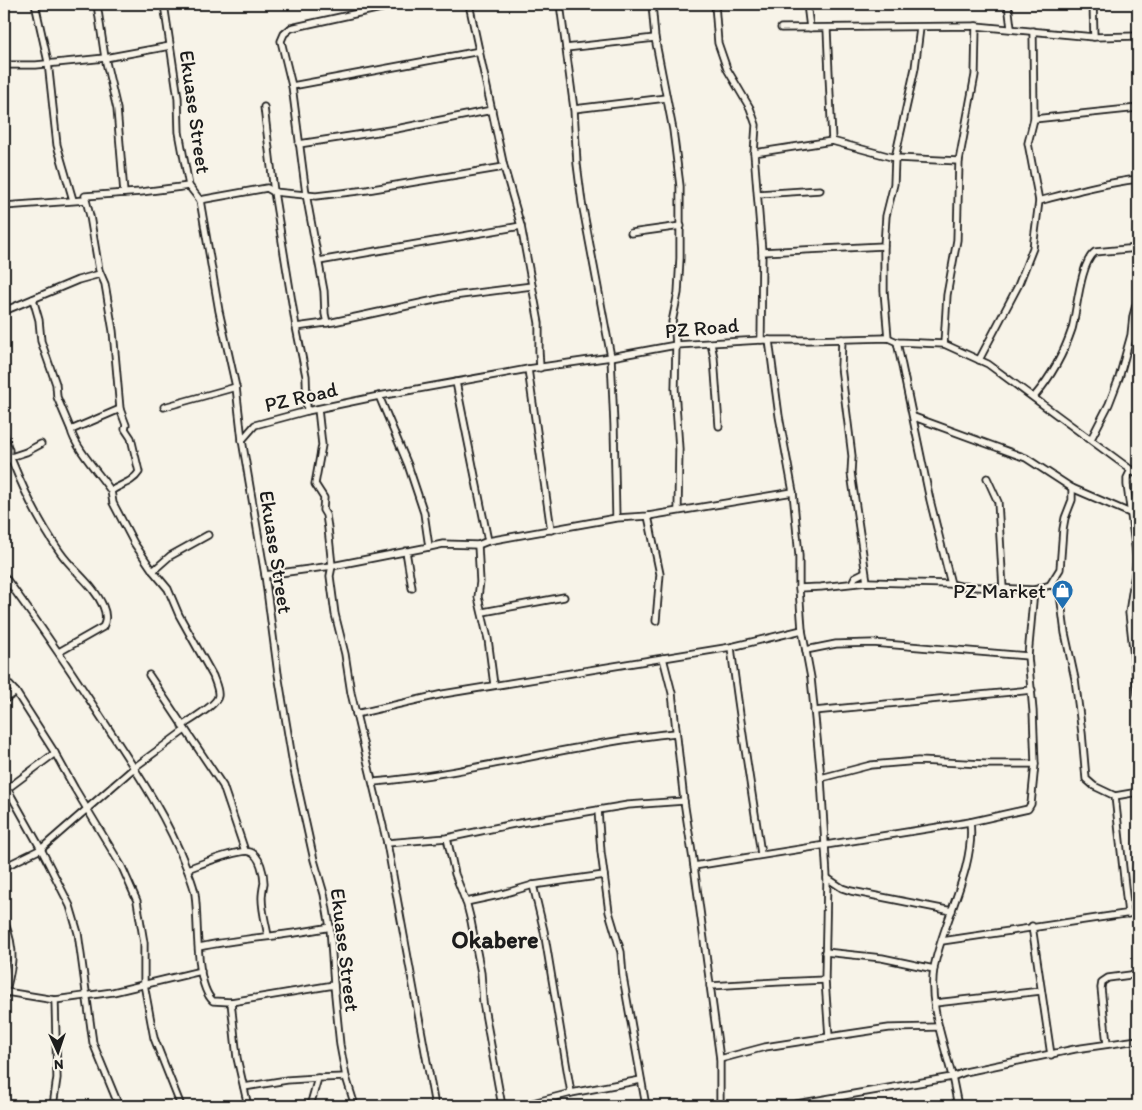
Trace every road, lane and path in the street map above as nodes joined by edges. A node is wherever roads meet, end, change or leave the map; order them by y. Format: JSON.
{"nodes":[{"id":1,"x":35,"y":4,"type":"edge"},
{"id":2,"x":96,"y":4,"type":"edge"},
{"id":3,"x":164,"y":4,"type":"edge"},
{"id":4,"x":399,"y":4,"type":"edge"},
{"id":5,"x":469,"y":4,"type":"edge"},
{"id":6,"x":560,"y":4,"type":"edge"},
{"id":7,"x":652,"y":4,"type":"edge"},
{"id":8,"x":715,"y":4,"type":"edge"},
{"id":9,"x":807,"y":4,"type":"edge"},
{"id":10,"x":1008,"y":4,"type":"edge"},
{"id":11,"x":1092,"y":4,"type":"edge"},
{"id":12,"x":976,"y":26,"type":"junction"},
{"id":13,"x":781,"y":28,"type":"dead end"},
{"id":14,"x":810,"y":28,"type":"junction"},
{"id":15,"x":920,"y":28,"type":"junction"},
{"id":16,"x":1011,"y":28,"type":"junction"},
{"id":17,"x":827,"y":29,"type":"junction"},
{"id":18,"x":1033,"y":31,"type":"junction"},
{"id":19,"x":1138,"y":36,"type":"edge"},
{"id":20,"x":1094,"y":37,"type":"junction"},
{"id":21,"x":655,"y":38,"type":"junction"},
{"id":22,"x":170,"y":46,"type":"junction"},
{"id":23,"x":566,"y":48,"type":"junction"},
{"id":24,"x":480,"y":51,"type":"junction"},
{"id":25,"x":105,"y":58,"type":"junction"},
{"id":26,"x":48,"y":62,"type":"junction"},
{"id":27,"x":4,"y":65,"type":"edge"},
{"id":28,"x":292,"y":86,"type":"junction"},
{"id":29,"x":666,"y":98,"type":"junction"},
{"id":30,"x":264,"y":107,"type":"dead end"},
{"id":31,"x":1138,"y":108,"type":"edge"},
{"id":32,"x":574,"y":109,"type":"junction"},
{"id":33,"x":492,"y":110,"type":"junction"},
{"id":34,"x":1034,"y":119,"type":"junction"},
{"id":35,"x":832,"y":141,"type":"junction"},
{"id":36,"x":298,"y":144,"type":"junction"},
{"id":37,"x":754,"y":153,"type":"junction"},
{"id":38,"x":895,"y":158,"type":"junction"},
{"id":39,"x":959,"y":161,"type":"junction"},
{"id":40,"x":504,"y":167,"type":"junction"},
{"id":41,"x":1138,"y":179,"type":"edge"},
{"id":42,"x":188,"y":186,"type":"junction"},
{"id":43,"x":820,"y":190,"type":"dead end"},
{"id":44,"x":274,"y":192,"type":"junction"},
{"id":45,"x":124,"y":193,"type":"junction"},
{"id":46,"x":306,"y":194,"type":"junction"},
{"id":47,"x":758,"y":194,"type":"junction"},
{"id":48,"x":73,"y":200,"type":"junction"},
{"id":49,"x":86,"y":200,"type":"junction"},
{"id":50,"x":200,"y":200,"type":"junction"},
{"id":51,"x":1039,"y":201,"type":"junction"},
{"id":52,"x":4,"y":206,"type":"edge"},
{"id":53,"x":521,"y":226,"type":"junction"},
{"id":54,"x":681,"y":226,"type":"junction"},
{"id":55,"x":631,"y":233,"type":"dead end"},
{"id":56,"x":884,"y":246,"type":"junction"},
{"id":57,"x":1138,"y":248,"type":"edge"},
{"id":58,"x":762,"y":252,"type":"junction"},
{"id":59,"x":319,"y":261,"type":"junction"},
{"id":60,"x":100,"y":274,"type":"junction"},
{"id":61,"x":532,"y":286,"type":"junction"},
{"id":62,"x":1138,"y":298,"type":"edge"},
{"id":63,"x":33,"y":299,"type":"junction"},
{"id":64,"x":4,"y":311,"type":"edge"},
{"id":65,"x":327,"y":323,"type":"junction"},
{"id":66,"x":296,"y":327,"type":"junction"},
{"id":67,"x":888,"y":338,"type":"junction"},
{"id":68,"x":842,"y":339,"type":"junction"},
{"id":69,"x":761,"y":340,"type":"junction"},
{"id":70,"x":769,"y":340,"type":"junction"},
{"id":71,"x":897,"y":342,"type":"junction"},
{"id":72,"x":711,"y":344,"type":"junction"},
{"id":73,"x":944,"y":344,"type":"junction"},
{"id":74,"x":676,"y":345,"type":"junction"},
{"id":75,"x":610,"y":357,"type":"junction"},
{"id":76,"x":978,"y":360,"type":"junction"},
{"id":77,"x":540,"y":368,"type":"junction"},
{"id":78,"x":528,"y":369,"type":"junction"},
{"id":79,"x":456,"y":382,"type":"junction"},
{"id":80,"x":236,"y":387,"type":"junction"},
{"id":81,"x":379,"y":396,"type":"junction"},
{"id":82,"x":1034,"y":397,"type":"junction"},
{"id":83,"x":164,"y":407,"type":"dead end"},
{"id":84,"x":318,"y":409,"type":"junction"},
{"id":85,"x":120,"y":410,"type":"junction"},
{"id":86,"x":307,"y":411,"type":"junction"},
{"id":87,"x":914,"y":417,"type":"junction"},
{"id":88,"x":719,"y":426,"type":"dead end"},
{"id":89,"x":71,"y":430,"type":"junction"},
{"id":90,"x":4,"y":434,"type":"edge"},
{"id":91,"x":1091,"y":439,"type":"junction"},
{"id":92,"x":242,"y":440,"type":"junction"},
{"id":93,"x":42,"y":444,"type":"dead end"},
{"id":94,"x":6,"y":458,"type":"edge"},
{"id":95,"x":1132,"y":470,"type":"junction"},
{"id":96,"x":1138,"y":474,"type":"edge"},
{"id":97,"x":987,"y":478,"type":"dead end"},
{"id":98,"x":1072,"y":488,"type":"junction"},
{"id":99,"x":111,"y":491,"type":"junction"},
{"id":100,"x":793,"y":492,"type":"junction"},
{"id":101,"x":1086,"y":494,"type":"junction"},
{"id":102,"x":1072,"y":500,"type":"junction"},
{"id":103,"x":678,"y":510,"type":"junction"},
{"id":104,"x":1130,"y":513,"type":"junction"},
{"id":105,"x":648,"y":516,"type":"junction"},
{"id":106,"x":616,"y":518,"type":"junction"},
{"id":107,"x":551,"y":530,"type":"junction"},
{"id":108,"x":208,"y":535,"type":"dead end"},
{"id":109,"x":488,"y":541,"type":"junction"},
{"id":110,"x":478,"y":545,"type":"junction"},
{"id":111,"x":429,"y":546,"type":"junction"},
{"id":112,"x":406,"y":551,"type":"junction"},
{"id":113,"x":332,"y":566,"type":"junction"},
{"id":114,"x":153,"y":571,"type":"junction"},
{"id":115,"x":865,"y":572,"type":"junction"},
{"id":116,"x":265,"y":575,"type":"junction"},
{"id":117,"x":4,"y":576,"type":"edge"},
{"id":118,"x":867,"y":582,"type":"junction"},
{"id":119,"x":852,"y":583,"type":"junction"},
{"id":120,"x":951,"y":584,"type":"junction"},
{"id":121,"x":1050,"y":585,"type":"junction"},
{"id":122,"x":412,"y":588,"type":"dead end"},
{"id":123,"x":799,"y":588,"type":"junction"},
{"id":124,"x":1002,"y":589,"type":"junction"},
{"id":125,"x":1034,"y":590,"type":"junction"},
{"id":126,"x":564,"y":597,"type":"dead end"},
{"id":127,"x":482,"y":612,"type":"junction"},
{"id":128,"x":656,"y":621,"type":"dead end"},
{"id":129,"x":802,"y":630,"type":"junction"},
{"id":130,"x":730,"y":647,"type":"junction"},
{"id":131,"x":806,"y":650,"type":"junction"},
{"id":132,"x":59,"y":652,"type":"junction"},
{"id":133,"x":1028,"y":656,"type":"junction"},
{"id":134,"x":663,"y":658,"type":"junction"},
{"id":135,"x":149,"y":675,"type":"dead end"},
{"id":136,"x":4,"y":679,"type":"edge"},
{"id":137,"x":494,"y":686,"type":"junction"},
{"id":138,"x":1032,"y":690,"type":"junction"},
{"id":139,"x":16,"y":692,"type":"junction"},
{"id":140,"x":1138,"y":694,"type":"edge"},
{"id":141,"x":4,"y":700,"type":"edge"},
{"id":142,"x":814,"y":711,"type":"junction"},
{"id":143,"x":356,"y":714,"type":"junction"},
{"id":144,"x":183,"y":728,"type":"junction"},
{"id":145,"x":676,"y":733,"type":"junction"},
{"id":146,"x":55,"y":753,"type":"junction"},
{"id":147,"x":1035,"y":764,"type":"junction"},
{"id":148,"x":135,"y":767,"type":"junction"},
{"id":149,"x":821,"y":778,"type":"junction"},
{"id":150,"x":374,"y":782,"type":"junction"},
{"id":151,"x":6,"y":786,"type":"edge"},
{"id":152,"x":1138,"y":792,"type":"edge"},
{"id":153,"x":1115,"y":796,"type":"junction"},
{"id":154,"x":684,"y":801,"type":"junction"},
{"id":155,"x":87,"y":808,"type":"junction"},
{"id":156,"x":598,"y":810,"type":"junction"},
{"id":157,"x":970,"y":822,"type":"junction"},
{"id":158,"x":447,"y":838,"type":"junction"},
{"id":159,"x":388,"y":844,"type":"junction"},
{"id":160,"x":825,"y":844,"type":"junction"},
{"id":161,"x":41,"y":849,"type":"junction"},
{"id":162,"x":245,"y":851,"type":"junction"},
{"id":163,"x":761,"y":854,"type":"junction"},
{"id":164,"x":694,"y":866,"type":"junction"},
{"id":165,"x":4,"y":867,"type":"edge"},
{"id":166,"x":187,"y":869,"type":"junction"},
{"id":167,"x":604,"y":875,"type":"junction"},
{"id":168,"x":827,"y":878,"type":"junction"},
{"id":169,"x":533,"y":885,"type":"junction"},
{"id":170,"x":466,"y":902,"type":"junction"},
{"id":171,"x":952,"y":911,"type":"junction"},
{"id":172,"x":1138,"y":912,"type":"edge"},
{"id":173,"x":1128,"y":914,"type":"junction"},
{"id":174,"x":4,"y":921,"type":"edge"},
{"id":175,"x":1032,"y":926,"type":"junction"},
{"id":176,"x":330,"y":927,"type":"junction"},
{"id":177,"x":268,"y":936,"type":"junction"},
{"id":178,"x":942,"y":941,"type":"junction"},
{"id":179,"x":199,"y":947,"type":"junction"},
{"id":180,"x":825,"y":952,"type":"junction"},
{"id":181,"x":934,"y":969,"type":"junction"},
{"id":182,"x":201,"y":971,"type":"junction"},
{"id":183,"x":1138,"y":974,"type":"edge"},
{"id":184,"x":6,"y":980,"type":"edge"},
{"id":185,"x":825,"y":980,"type":"junction"},
{"id":186,"x":144,"y":984,"type":"junction"},
{"id":187,"x":334,"y":985,"type":"junction"},
{"id":188,"x":710,"y":986,"type":"junction"},
{"id":189,"x":1041,"y":991,"type":"junction"},
{"id":190,"x":6,"y":992,"type":"junction"},
{"id":191,"x":88,"y":994,"type":"junction"},
{"id":192,"x":4,"y":998,"type":"edge"},
{"id":193,"x":55,"y":1000,"type":"junction"},
{"id":194,"x":231,"y":1002,"type":"junction"},
{"id":195,"x":935,"y":1003,"type":"junction"},
{"id":196,"x":939,"y":1027,"type":"junction"},
{"id":197,"x":829,"y":1036,"type":"junction"},
{"id":198,"x":1138,"y":1040,"type":"edge"},
{"id":199,"x":1107,"y":1044,"type":"junction"},
{"id":200,"x":1051,"y":1055,"type":"junction"},
{"id":201,"x":720,"y":1059,"type":"junction"},
{"id":202,"x":346,"y":1077,"type":"junction"},
{"id":203,"x":952,"y":1077,"type":"junction"},
{"id":204,"x":318,"y":1078,"type":"junction"},
{"id":205,"x":641,"y":1080,"type":"junction"},
{"id":206,"x":244,"y":1087,"type":"junction"},
{"id":207,"x":571,"y":1093,"type":"junction"},
{"id":208,"x":53,"y":1106,"type":"edge"},
{"id":209,"x":119,"y":1106,"type":"edge"},
{"id":210,"x":181,"y":1106,"type":"edge"},
{"id":211,"x":248,"y":1106,"type":"edge"},
{"id":212,"x":310,"y":1106,"type":"edge"},
{"id":213,"x":355,"y":1106,"type":"edge"},
{"id":214,"x":435,"y":1106,"type":"edge"},
{"id":215,"x":502,"y":1106,"type":"edge"},
{"id":216,"x":521,"y":1106,"type":"edge"},
{"id":217,"x":646,"y":1106,"type":"edge"},
{"id":218,"x":720,"y":1106,"type":"edge"},
{"id":219,"x":785,"y":1106,"type":"edge"},
{"id":220,"x":958,"y":1106,"type":"edge"}],
"edges":[{"from":1,"to":26,"type":"street"},
{"from":2,"to":25,"type":"street"},
{"from":3,"to":22,"type":"street","name":"Ekuase Street"},
{"from":4,"to":28,"type":"street"},
{"from":5,"to":24,"type":"street"},
{"from":6,"to":23,"type":"street"},
{"from":7,"to":21,"type":"street"},
{"from":8,"to":37,"type":"street"},
{"from":9,"to":14,"type":"street"},
{"from":10,"to":16,"type":"street"},
{"from":11,"to":20,"type":"street"},
{"from":12,"to":15,"type":"street"},
{"from":12,"to":16,"type":"street"},
{"from":12,"to":39,"type":"street"},
{"from":13,"to":14,"type":"street"},
{"from":14,"to":17,"type":"street"},
{"from":15,"to":17,"type":"street"},
{"from":15,"to":38,"type":"street"},
{"from":16,"to":18,"type":"street"},
{"from":17,"to":35,"type":"street"},
{"from":18,"to":20,"type":"street"},
{"from":18,"to":34,"type":"street"},
{"from":19,"to":20,"type":"street"},
{"from":21,"to":23,"type":"street"},
{"from":21,"to":29,"type":"street"},
{"from":22,"to":25,"type":"street"},
{"from":22,"to":42,"type":"street","name":"Ekuase Street"},
{"from":23,"to":32,"type":"street"},
{"from":24,"to":28,"type":"street"},
{"from":24,"to":33,"type":"street"},
{"from":25,"to":26,"type":"street"},
{"from":25,"to":45,"type":"street"},
{"from":26,"to":27,"type":"street"},
{"from":26,"to":48,"type":"street"},
{"from":28,"to":36,"type":"street"},
{"from":29,"to":32,"type":"street"},
{"from":29,"to":54,"type":"street"},
{"from":30,"to":44,"type":"street"},
{"from":31,"to":34,"type":"street"},
{"from":32,"to":75,"type":"street"},
{"from":33,"to":36,"type":"street"},
{"from":33,"to":40,"type":"street"},
{"from":34,"to":51,"type":"street"},
{"from":35,"to":37,"type":"street"},
{"from":35,"to":38,"type":"street"},
{"from":36,"to":46,"type":"street"},
{"from":37,"to":47,"type":"street"},
{"from":38,"to":39,"type":"street"},
{"from":38,"to":56,"type":"street"},
{"from":39,"to":73,"type":"street"},
{"from":40,"to":46,"type":"street"},
{"from":40,"to":53,"type":"street"},
{"from":41,"to":51,"type":"street"},
{"from":42,"to":45,"type":"street"},
{"from":42,"to":50,"type":"street","name":"Ekuase Street"},
{"from":43,"to":47,"type":"street"},
{"from":44,"to":46,"type":"street"},
{"from":44,"to":50,"type":"street"},
{"from":44,"to":66,"type":"street"},
{"from":45,"to":49,"type":"street"},
{"from":46,"to":59,"type":"street"},
{"from":47,"to":58,"type":"street"},
{"from":48,"to":49,"type":"street"},
{"from":48,"to":52,"type":"street"},
{"from":49,"to":60,"type":"street"},
{"from":50,"to":80,"type":"street","name":"Ekuase Street"},
{"from":51,"to":76,"type":"street"},
{"from":53,"to":59,"type":"street"},
{"from":53,"to":61,"type":"street"},
{"from":54,"to":55,"type":"street"},
{"from":54,"to":74,"type":"street"},
{"from":56,"to":58,"type":"street"},
{"from":56,"to":67,"type":"street"},
{"from":57,"to":82,"type":"street"},
{"from":58,"to":69,"type":"street"},
{"from":59,"to":65,"type":"street"},
{"from":60,"to":63,"type":"street"},
{"from":60,"to":85,"type":"street"},
{"from":61,"to":65,"type":"street"},
{"from":61,"to":77,"type":"street"},
{"from":62,"to":91,"type":"street"},
{"from":63,"to":64,"type":"street"},
{"from":63,"to":89,"type":"street"},
{"from":65,"to":66,"type":"street"},
{"from":66,"to":86,"type":"street"},
{"from":67,"to":68,"type":"street","name":"PZ Road"},
{"from":67,"to":71,"type":"street","name":"PZ Road"},
{"from":68,"to":70,"type":"street","name":"PZ Road"},
{"from":68,"to":115,"type":"street"},
{"from":69,"to":70,"type":"street","name":"PZ Road"},
{"from":69,"to":72,"type":"street","name":"PZ Road"},
{"from":70,"to":100,"type":"street"},
{"from":71,"to":73,"type":"street","name":"PZ Road"},
{"from":71,"to":87,"type":"street"},
{"from":72,"to":74,"type":"street","name":"PZ Road"},
{"from":72,"to":88,"type":"street"},
{"from":73,"to":76,"type":"street","name":"PZ Road"},
{"from":74,"to":75,"type":"street","name":"PZ Road"},
{"from":74,"to":103,"type":"street"},
{"from":75,"to":77,"type":"street","name":"PZ Road"},
{"from":75,"to":106,"type":"street"},
{"from":76,"to":82,"type":"street","name":"PZ Road"},
{"from":77,"to":78,"type":"street","name":"PZ Road"},
{"from":78,"to":79,"type":"street","name":"PZ Road"},
{"from":78,"to":107,"type":"street"},
{"from":79,"to":81,"type":"street","name":"PZ Road"},
{"from":79,"to":109,"type":"street"},
{"from":80,"to":83,"type":"street"},
{"from":80,"to":92,"type":"street","name":"Ekuase Street"},
{"from":81,"to":84,"type":"street","name":"PZ Road"},
{"from":81,"to":111,"type":"street"},
{"from":82,"to":91,"type":"street","name":"PZ Road"},
{"from":84,"to":86,"type":"street","name":"PZ Road"},
{"from":84,"to":113,"type":"street"},
{"from":85,"to":89,"type":"street"},
{"from":85,"to":99,"type":"street"},
{"from":86,"to":92,"type":"street","name":"PZ Road"},
{"from":87,"to":98,"type":"street"},
{"from":87,"to":120,"type":"street"},
{"from":89,"to":99,"type":"street"},
{"from":90,"to":94,"type":"street"},
{"from":91,"to":95,"type":"street","name":"PZ Road"},
{"from":92,"to":116,"type":"street","name":"Ekuase Street"},
{"from":93,"to":94,"type":"street"},
{"from":94,"to":132,"type":"street"},
{"from":95,"to":96,"type":"street","name":"PZ Road"},
{"from":95,"to":104,"type":"street"},
{"from":97,"to":124,"type":"street"},
{"from":98,"to":101,"type":"street"},
{"from":98,"to":102,"type":"street"},
{"from":99,"to":114,"type":"street"},
{"from":100,"to":103,"type":"street"},
{"from":100,"to":123,"type":"street"},
{"from":101,"to":102,"type":"street"},
{"from":101,"to":104,"type":"street"},
{"from":102,"to":121,"type":"street"},
{"from":103,"to":105,"type":"street"},
{"from":104,"to":140,"type":"street"},
{"from":105,"to":106,"type":"street"},
{"from":105,"to":128,"type":"street"},
{"from":106,"to":107,"type":"street"},
{"from":107,"to":109,"type":"street"},
{"from":108,"to":114,"type":"street"},
{"from":109,"to":110,"type":"street"},
{"from":110,"to":111,"type":"street"},
{"from":110,"to":127,"type":"street"},
{"from":111,"to":112,"type":"street"},
{"from":112,"to":113,"type":"street"},
{"from":112,"to":122,"type":"street"},
{"from":113,"to":116,"type":"street"},
{"from":113,"to":143,"type":"street"},
{"from":114,"to":144,"type":"street"},
{"from":115,"to":118,"type":"street"},
{"from":115,"to":119,"type":"street"},
{"from":116,"to":176,"type":"street","name":"Ekuase Street"},
{"from":117,"to":132,"type":"street"},
{"from":118,"to":119,"type":"street"},
{"from":118,"to":120,"type":"street"},
{"from":119,"to":123,"type":"street"},
{"from":120,"to":124,"type":"street"},
{"from":121,"to":125,"type":"street"},
{"from":121,"to":153,"type":"street"},
{"from":123,"to":129,"type":"street"},
{"from":124,"to":125,"type":"street"},
{"from":125,"to":133,"type":"street"},
{"from":126,"to":127,"type":"street"},
{"from":127,"to":137,"type":"street"},
{"from":129,"to":130,"type":"street"},
{"from":129,"to":131,"type":"street"},
{"from":130,"to":134,"type":"street"},
{"from":130,"to":163,"type":"street"},
{"from":131,"to":133,"type":"street"},
{"from":131,"to":142,"type":"street"},
{"from":132,"to":148,"type":"street"},
{"from":133,"to":138,"type":"street"},
{"from":134,"to":137,"type":"street"},
{"from":134,"to":145,"type":"street"},
{"from":135,"to":144,"type":"street"},
{"from":136,"to":139,"type":"street"},
{"from":137,"to":143,"type":"street"},
{"from":138,"to":142,"type":"street"},
{"from":138,"to":147,"type":"street"},
{"from":139,"to":141,"type":"street"},
{"from":139,"to":146,"type":"street"},
{"from":142,"to":149,"type":"street"},
{"from":143,"to":150,"type":"street"},
{"from":144,"to":148,"type":"street"},
{"from":144,"to":162,"type":"street"},
{"from":145,"to":150,"type":"street"},
{"from":145,"to":154,"type":"street"},
{"from":146,"to":151,"type":"street"},
{"from":146,"to":155,"type":"street"},
{"from":147,"to":149,"type":"street"},
{"from":147,"to":157,"type":"street"},
{"from":148,"to":155,"type":"street"},
{"from":148,"to":166,"type":"street"},
{"from":149,"to":160,"type":"street"},
{"from":150,"to":159,"type":"street"},
{"from":151,"to":161,"type":"street"},
{"from":152,"to":153,"type":"street"},
{"from":153,"to":173,"type":"street"},
{"from":154,"to":156,"type":"street"},
{"from":154,"to":164,"type":"street"},
{"from":155,"to":161,"type":"street"},
{"from":155,"to":186,"type":"street"},
{"from":156,"to":158,"type":"street"},
{"from":156,"to":167,"type":"street"},
{"from":157,"to":160,"type":"street"},
{"from":157,"to":171,"type":"street"},
{"from":158,"to":159,"type":"street"},
{"from":158,"to":170,"type":"street"},
{"from":159,"to":214,"type":"street"},
{"from":160,"to":163,"type":"street"},
{"from":160,"to":168,"type":"street"},
{"from":161,"to":165,"type":"street"},
{"from":161,"to":191,"type":"street"},
{"from":162,"to":166,"type":"street"},
{"from":162,"to":177,"type":"street"},
{"from":163,"to":164,"type":"street"},
{"from":164,"to":188,"type":"street"},
{"from":166,"to":179,"type":"street"},
{"from":167,"to":169,"type":"street"},
{"from":167,"to":205,"type":"street"},
{"from":168,"to":171,"type":"street"},
{"from":168,"to":180,"type":"street"},
{"from":169,"to":170,"type":"street"},
{"from":169,"to":207,"type":"street"},
{"from":170,"to":215,"type":"street"},
{"from":171,"to":178,"type":"street"},
{"from":172,"to":173,"type":"street"},
{"from":173,"to":175,"type":"street"},
{"from":174,"to":184,"type":"street"},
{"from":175,"to":178,"type":"street"},
{"from":175,"to":189,"type":"street"},
{"from":176,"to":177,"type":"street"},
{"from":176,"to":187,"type":"street","name":"Ekuase Street"},
{"from":177,"to":179,"type":"street"},
{"from":178,"to":181,"type":"street"},
{"from":179,"to":182,"type":"street"},
{"from":180,"to":181,"type":"street"},
{"from":180,"to":185,"type":"street"},
{"from":181,"to":195,"type":"street"},
{"from":182,"to":186,"type":"street"},
{"from":182,"to":194,"type":"street"},
{"from":183,"to":199,"type":"street"},
{"from":184,"to":190,"type":"street"},
{"from":185,"to":188,"type":"street"},
{"from":185,"to":197,"type":"street"},
{"from":186,"to":191,"type":"street"},
{"from":186,"to":210,"type":"street"},
{"from":187,"to":194,"type":"street"},
{"from":187,"to":202,"type":"street","name":"Ekuase Street"},
{"from":188,"to":201,"type":"street"},
{"from":189,"to":195,"type":"street"},
{"from":189,"to":200,"type":"street"},
{"from":190,"to":192,"type":"street"},
{"from":190,"to":193,"type":"street"},
{"from":191,"to":193,"type":"street"},
{"from":191,"to":209,"type":"street"},
{"from":193,"to":208,"type":"street"},
{"from":194,"to":206,"type":"street"},
{"from":195,"to":196,"type":"street"},
{"from":196,"to":197,"type":"street"},
{"from":196,"to":203,"type":"street"},
{"from":197,"to":201,"type":"street"},
{"from":198,"to":199,"type":"street"},
{"from":199,"to":200,"type":"street"},
{"from":200,"to":203,"type":"street"},
{"from":201,"to":218,"type":"street"},
{"from":202,"to":204,"type":"street"},
{"from":202,"to":213,"type":"street","name":"Ekuase Street"},
{"from":203,"to":219,"type":"street"},
{"from":203,"to":220,"type":"street"},
{"from":204,"to":206,"type":"street"},
{"from":204,"to":212,"type":"street"},
{"from":205,"to":207,"type":"street"},
{"from":205,"to":217,"type":"street"},
{"from":206,"to":211,"type":"street"},
{"from":207,"to":216,"type":"street"}]}
